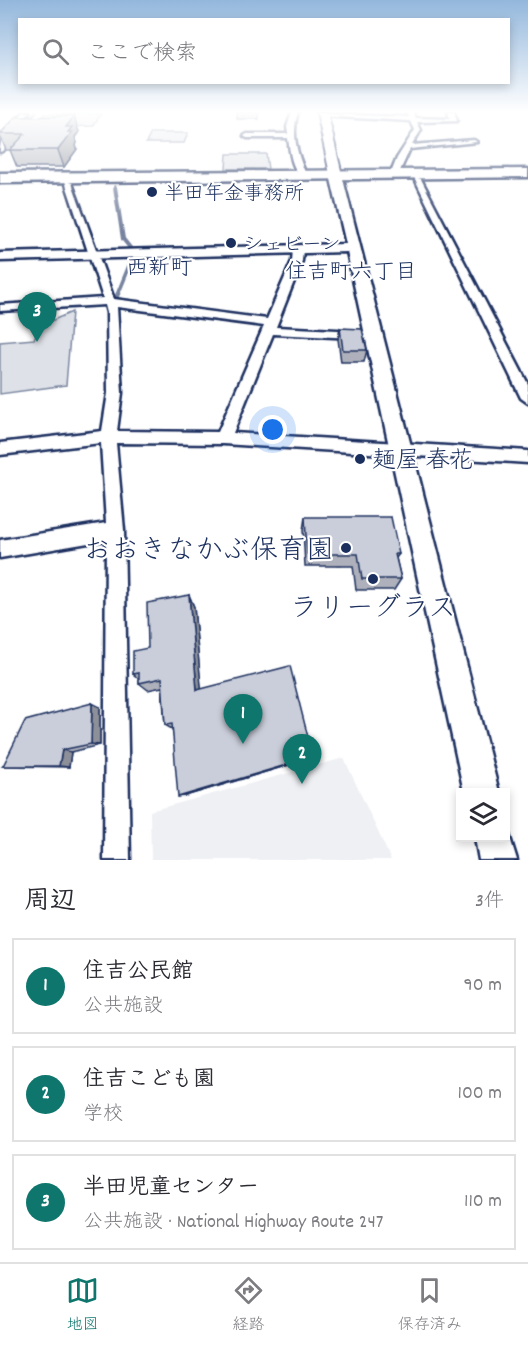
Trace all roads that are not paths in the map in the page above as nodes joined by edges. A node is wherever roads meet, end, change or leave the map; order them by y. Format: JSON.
{"nodes":[{"id":1,"x":294,"y":152,"type":"edge"},
{"id":2,"x":331,"y":152,"type":"edge"},
{"id":3,"x":404,"y":152,"type":"edge"},
{"id":4,"x":395,"y":173,"type":"junction"},
{"id":5,"x":528,"y":173,"type":"edge"},
{"id":6,"x":302,"y":174,"type":"junction"},
{"id":7,"x":336,"y":176,"type":"junction"},
{"id":8,"x":0,"y":178,"type":"edge"},
{"id":9,"x":417,"y":179,"type":"junction"},
{"id":10,"x":528,"y":180,"type":"edge"},
{"id":11,"x":68,"y":183,"type":"junction"},
{"id":12,"x":0,"y":184,"type":"edge"},
{"id":13,"x":353,"y":248,"type":"junction"},
{"id":14,"x":298,"y":249,"type":"junction"},
{"id":15,"x":95,"y":255,"type":"junction"},
{"id":16,"x":0,"y":257,"type":"edge"},
{"id":17,"x":110,"y":302,"type":"junction"},
{"id":18,"x":0,"y":308,"type":"edge"},
{"id":19,"x":271,"y":326,"type":"junction"},
{"id":20,"x":374,"y":335,"type":"junction"},
{"id":21,"x":528,"y":398,"type":"edge"},
{"id":22,"x":108,"y":438,"type":"junction"},
{"id":23,"x":223,"y":438,"type":"junction"},
{"id":24,"x":0,"y":449,"type":"edge"},
{"id":25,"x":401,"y":450,"type":"junction"},
{"id":26,"x":528,"y":457,"type":"edge"},
{"id":27,"x":115,"y":530,"type":"junction"},
{"id":28,"x":0,"y":549,"type":"edge"},
{"id":29,"x":481,"y":788,"type":"edge"},
{"id":30,"x":494,"y":842,"type":"edge"},
{"id":31,"x":117,"y":860,"type":"edge"},
{"id":32,"x":498,"y":860,"type":"edge"}],
"edges":[{"from":1,"to":6,"type":"street"},
{"from":2,"to":7,"type":"main road"},
{"from":3,"to":4,"type":"street"},
{"from":4,"to":5,"type":"highway"},
{"from":4,"to":7,"type":"highway"},
{"from":6,"to":7,"type":"highway"},
{"from":6,"to":8,"type":"highway"},
{"from":7,"to":9,"type":"highway"},
{"from":7,"to":11,"type":"highway"},
{"from":7,"to":13,"type":"main road"},
{"from":9,"to":10,"type":"highway"},
{"from":9,"to":21,"type":"street"},
{"from":11,"to":12,"type":"highway"},
{"from":11,"to":15,"type":"street"},
{"from":13,"to":14,"type":"main road"},
{"from":13,"to":20,"type":"main road"},
{"from":14,"to":15,"type":"main road"},
{"from":14,"to":19,"type":"street"},
{"from":15,"to":16,"type":"main road"},
{"from":15,"to":17,"type":"street"},
{"from":17,"to":18,"type":"street"},
{"from":17,"to":19,"type":"street"},
{"from":17,"to":22,"type":"street"},
{"from":19,"to":20,"type":"street"},
{"from":19,"to":23,"type":"street"},
{"from":20,"to":25,"type":"main road"},
{"from":22,"to":23,"type":"street"},
{"from":22,"to":24,"type":"street"},
{"from":22,"to":27,"type":"street"},
{"from":23,"to":25,"type":"street"},
{"from":25,"to":26,"type":"street"},
{"from":25,"to":29,"type":"main road"},
{"from":27,"to":28,"type":"street"},
{"from":27,"to":31,"type":"street"},
{"from":30,"to":32,"type":"main road"}]}
